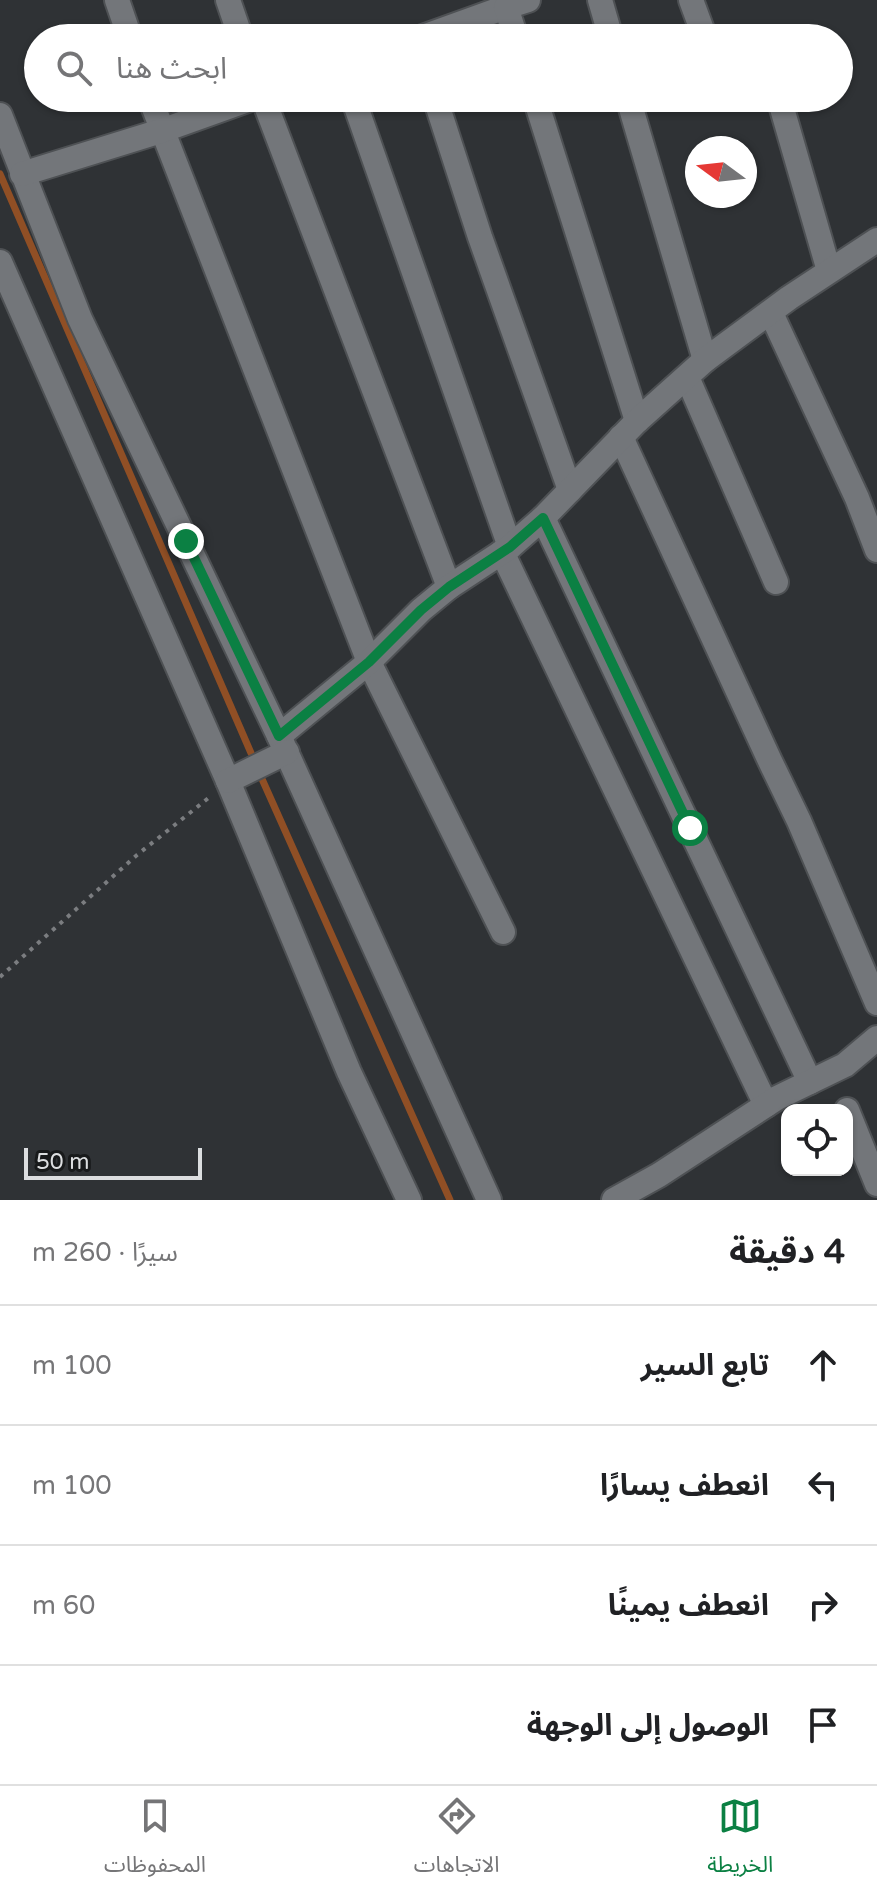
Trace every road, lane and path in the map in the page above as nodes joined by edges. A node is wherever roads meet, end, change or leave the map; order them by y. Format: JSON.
{"nodes":[{"id":1,"x":117,"y":0,"type":"edge"},
{"id":2,"x":228,"y":0,"type":"edge"},
{"id":3,"x":600,"y":0,"type":"edge"},
{"id":4,"x":691,"y":0,"type":"edge"},
{"id":5,"x":517,"y":4,"type":"edge"},
{"id":6,"x":125,"y":24,"type":"edge"},
{"id":7,"x":236,"y":24,"type":"edge"},
{"id":8,"x":460,"y":24,"type":"edge"},
{"id":9,"x":516,"y":24,"type":"edge"},
{"id":10,"x":607,"y":24,"type":"edge"},
{"id":11,"x":700,"y":24,"type":"edge"},
{"id":12,"x":155,"y":112,"type":"edge"},
{"id":13,"x":214,"y":112,"type":"edge"},
{"id":14,"x":268,"y":112,"type":"edge"},
{"id":15,"x":358,"y":112,"type":"edge"},
{"id":16,"x":440,"y":112,"type":"edge"},
{"id":17,"x":539,"y":112,"type":"edge"},
{"id":18,"x":632,"y":112,"type":"edge"},
{"id":19,"x":783,"y":112,"type":"edge"},
{"id":20,"x":0,"y":115,"type":"edge"},
{"id":21,"x":161,"y":131,"type":"junction"},
{"id":22,"x":22,"y":174,"type":"junction"},
{"id":23,"x":875,"y":247,"type":"edge"},
{"id":24,"x":0,"y":262,"type":"edge"},
{"id":25,"x":829,"y":271,"type":"junction"},
{"id":26,"x":771,"y":313,"type":"junction"},
{"id":27,"x":705,"y":360,"type":"junction"},
{"id":28,"x":687,"y":377,"type":"junction"},
{"id":29,"x":629,"y":429,"type":"junction"},
{"id":30,"x":570,"y":490,"type":"junction"},
{"id":31,"x":543,"y":518,"type":"junction"},
{"id":32,"x":506,"y":549,"type":"junction"},
{"id":33,"x":877,"y":550,"type":"edge"},
{"id":34,"x":776,"y":582,"type":"dead end"},
{"id":35,"x":449,"y":587,"type":"junction"},
{"id":36,"x":369,"y":662,"type":"junction"},
{"id":37,"x":283,"y":744,"type":"junction"},
{"id":38,"x":228,"y":781,"type":"junction"},
{"id":39,"x":503,"y":932,"type":"dead end"},
{"id":40,"x":0,"y":977,"type":"edge"},
{"id":41,"x":877,"y":1003,"type":"edge"},
{"id":42,"x":877,"y":1038,"type":"edge"},
{"id":43,"x":821,"y":1077,"type":"junction"},
{"id":44,"x":842,"y":1104,"type":"edge"},
{"id":45,"x":766,"y":1105,"type":"junction"},
{"id":46,"x":853,"y":1125,"type":"edge"},
{"id":47,"x":877,"y":1184,"type":"edge"},
{"id":48,"x":409,"y":1200,"type":"edge"},
{"id":49,"x":489,"y":1200,"type":"edge"},
{"id":50,"x":614,"y":1200,"type":"edge"}],
"edges":[{"from":1,"to":6,"type":"street"},
{"from":2,"to":7,"type":"street"},
{"from":3,"to":10,"type":"street"},
{"from":4,"to":11,"type":"street"},
{"from":5,"to":8,"type":"street"},
{"from":5,"to":9,"type":"street"},
{"from":12,"to":21,"type":"street"},
{"from":13,"to":21,"type":"street"},
{"from":14,"to":35,"type":"street"},
{"from":15,"to":32,"type":"street"},
{"from":16,"to":30,"type":"street"},
{"from":17,"to":29,"type":"street"},
{"from":18,"to":27,"type":"street"},
{"from":19,"to":25,"type":"street"},
{"from":20,"to":22,"type":"street"},
{"from":21,"to":22,"type":"street"},
{"from":21,"to":36,"type":"street"},
{"from":22,"to":37,"type":"street"},
{"from":23,"to":25,"type":"street"},
{"from":24,"to":38,"type":"street"},
{"from":25,"to":26,"type":"street"},
{"from":26,"to":27,"type":"street"},
{"from":26,"to":33,"type":"street"},
{"from":27,"to":28,"type":"street"},
{"from":28,"to":29,"type":"street"},
{"from":28,"to":34,"type":"street"},
{"from":29,"to":30,"type":"street"},
{"from":29,"to":41,"type":"street"},
{"from":30,"to":31,"type":"street"},
{"from":31,"to":32,"type":"street"},
{"from":31,"to":43,"type":"street"},
{"from":32,"to":35,"type":"street"},
{"from":32,"to":45,"type":"street"},
{"from":35,"to":36,"type":"street"},
{"from":36,"to":37,"type":"street"},
{"from":36,"to":39,"type":"street"},
{"from":37,"to":38,"type":"street"},
{"from":37,"to":49,"type":"street"},
{"from":38,"to":40,"type":"path"},
{"from":38,"to":48,"type":"street"},
{"from":42,"to":43,"type":"street"},
{"from":43,"to":44,"type":"street"},
{"from":43,"to":45,"type":"street"},
{"from":45,"to":50,"type":"street"},
{"from":46,"to":47,"type":"street"}]}
